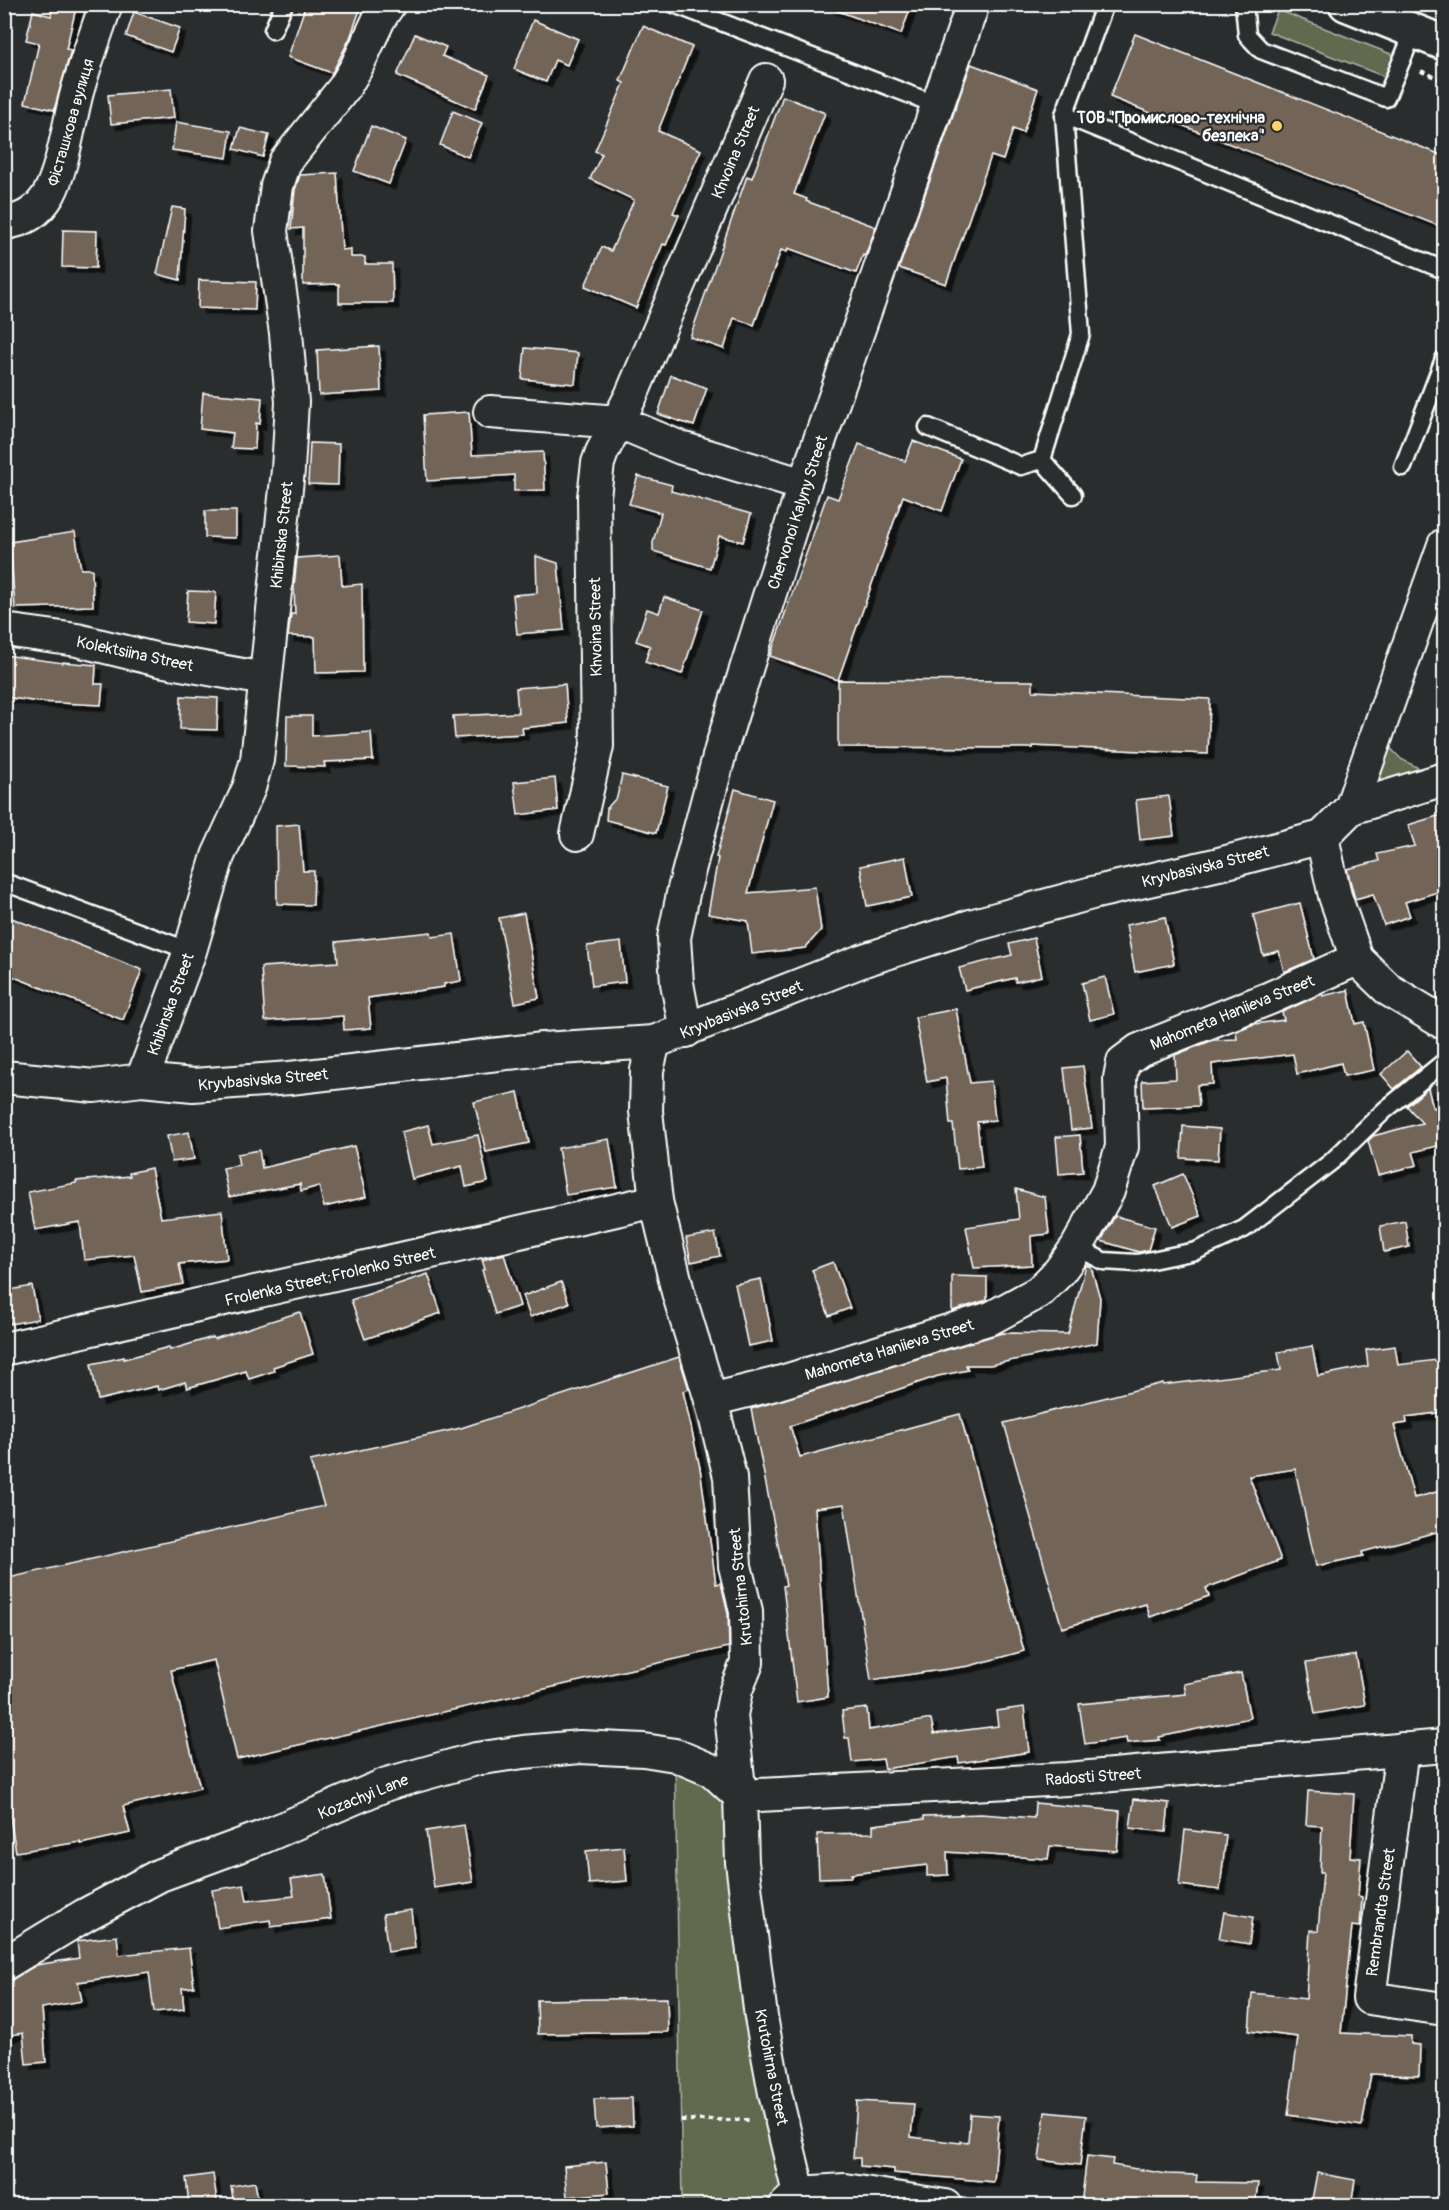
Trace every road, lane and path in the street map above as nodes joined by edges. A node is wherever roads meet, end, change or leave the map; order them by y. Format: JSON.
{"nodes":[{"id":1,"x":105,"y":4,"type":"edge"},
{"id":2,"x":284,"y":4,"type":"edge"},
{"id":3,"x":389,"y":4,"type":"edge"},
{"id":4,"x":674,"y":4,"type":"edge"},
{"id":5,"x":973,"y":4,"type":"edge"},
{"id":6,"x":1105,"y":4,"type":"edge"},
{"id":7,"x":1244,"y":4,"type":"edge"},
{"id":8,"x":1365,"y":8,"type":"edge"},
{"id":9,"x":273,"y":30,"type":"dead end"},
{"id":10,"x":1414,"y":31,"type":"junction"},
{"id":11,"x":1444,"y":43,"type":"edge"},
{"id":12,"x":766,"y":80,"type":"dead end"},
{"id":13,"x":937,"y":105,"type":"junction"},
{"id":14,"x":1064,"y":115,"type":"junction"},
{"id":15,"x":9,"y":222,"type":"edge"},
{"id":16,"x":1444,"y":270,"type":"edge"},
{"id":17,"x":1444,"y":359,"type":"edge"},
{"id":18,"x":490,"y":412,"type":"dead end"},
{"id":19,"x":619,"y":422,"type":"junction"},
{"id":20,"x":928,"y":427,"type":"dead end"},
{"id":21,"x":1042,"y":460,"type":"junction"},
{"id":22,"x":1403,"y":467,"type":"dead end"},
{"id":23,"x":804,"y":484,"type":"junction"},
{"id":24,"x":1073,"y":495,"type":"dead end"},
{"id":25,"x":1444,"y":545,"type":"edge"},
{"id":26,"x":4,"y":630,"type":"edge"},
{"id":27,"x":265,"y":679,"type":"junction"},
{"id":28,"x":1444,"y":779,"type":"edge"},
{"id":29,"x":1351,"y":808,"type":"junction"},
{"id":30,"x":578,"y":834,"type":"dead end"},
{"id":31,"x":1322,"y":837,"type":"junction"},
{"id":32,"x":4,"y":882,"type":"edge"},
{"id":33,"x":190,"y":951,"type":"junction"},
{"id":34,"x":1357,"y":959,"type":"junction"},
{"id":35,"x":1444,"y":1023,"type":"edge"},
{"id":36,"x":686,"y":1031,"type":"junction"},
{"id":37,"x":654,"y":1042,"type":"junction"},
{"id":38,"x":1444,"y":1062,"type":"edge"},
{"id":39,"x":4,"y":1077,"type":"edge"},
{"id":40,"x":142,"y":1080,"type":"junction"},
{"id":41,"x":656,"y":1202,"type":"junction"},
{"id":42,"x":1077,"y":1247,"type":"junction"},
{"id":43,"x":4,"y":1349,"type":"edge"},
{"id":44,"x":711,"y":1400,"type":"junction"},
{"id":45,"x":1444,"y":1746,"type":"edge"},
{"id":46,"x":1402,"y":1749,"type":"junction"},
{"id":47,"x":740,"y":1796,"type":"junction"},
{"id":48,"x":4,"y":1964,"type":"edge"},
{"id":49,"x":1444,"y":2009,"type":"edge"},
{"id":50,"x":681,"y":2120,"type":"dead end"},
{"id":51,"x":781,"y":2120,"type":"junction"},
{"id":52,"x":795,"y":2201,"type":"edge"},
{"id":53,"x":945,"y":2205,"type":"edge"}],
"edges":[{"from":1,"to":15,"type":"street","name":"Фісташкова вулиця"},
{"from":2,"to":9,"type":"lane"},
{"from":3,"to":27,"type":"street","name":"Khibinska Street"},
{"from":4,"to":13,"type":"lane"},
{"from":5,"to":13,"type":"street","name":"Chervonoi Kalyny Street"},
{"from":6,"to":14,"type":"lane"},
{"from":7,"to":10,"type":"lane"},
{"from":8,"to":10,"type":"main road"},
{"from":10,"to":11,"type":"main road"},
{"from":12,"to":19,"type":"street","name":"Khvoina Street"},
{"from":13,"to":23,"type":"street","name":"Chervonoi Kalyny Street"},
{"from":14,"to":16,"type":"lane"},
{"from":14,"to":21,"type":"lane"},
{"from":17,"to":22,"type":"lane"},
{"from":18,"to":19,"type":"street"},
{"from":19,"to":23,"type":"street"},
{"from":19,"to":30,"type":"street","name":"Khvoina Street"},
{"from":20,"to":21,"type":"lane"},
{"from":21,"to":24,"type":"lane"},
{"from":23,"to":36,"type":"street","name":"Chervonoi Kalyny Street"},
{"from":25,"to":29,"type":"street"},
{"from":26,"to":27,"type":"street","name":"Kolektsiina Street"},
{"from":27,"to":33,"type":"street","name":"Khibinska Street"},
{"from":28,"to":29,"type":"street"},
{"from":29,"to":31,"type":"street"},
{"from":31,"to":34,"type":"street"},
{"from":31,"to":36,"type":"street","name":"Kryvbasivska Street"},
{"from":32,"to":33,"type":"lane"},
{"from":33,"to":40,"type":"street","name":"Khibinska Street"},
{"from":34,"to":35,"type":"street"},
{"from":34,"to":42,"type":"street","name":"Mahometa Haniieva Street"},
{"from":36,"to":37,"type":"street","name":"Kryvbasivska Street"},
{"from":37,"to":40,"type":"street","name":"Kryvbasivska Street"},
{"from":37,"to":41,"type":"street","name":"Krutohirna Street"},
{"from":38,"to":42,"type":"lane"},
{"from":39,"to":40,"type":"street","name":"Kryvbasivska Street"},
{"from":41,"to":43,"type":"street","name":"Frolenka Street;Frolenko Street"},
{"from":41,"to":44,"type":"street","name":"Krutohirna Street"},
{"from":42,"to":44,"type":"street","name":"Mahometa Haniieva Street"},
{"from":44,"to":47,"type":"street","name":"Krutohirna Street"},
{"from":45,"to":46,"type":"street","name":"Radosti Street"},
{"from":46,"to":47,"type":"street","name":"Radosti Street"},
{"from":46,"to":49,"type":"street","name":"Rembrandta Street"},
{"from":47,"to":48,"type":"street","name":"Kozachyi Lane"},
{"from":47,"to":51,"type":"street","name":"Krutohirna Street"},
{"from":50,"to":51,"type":"path"},
{"from":51,"to":52,"type":"street","name":"Krutohirna Street"},
{"from":52,"to":53,"type":"street"}]}
